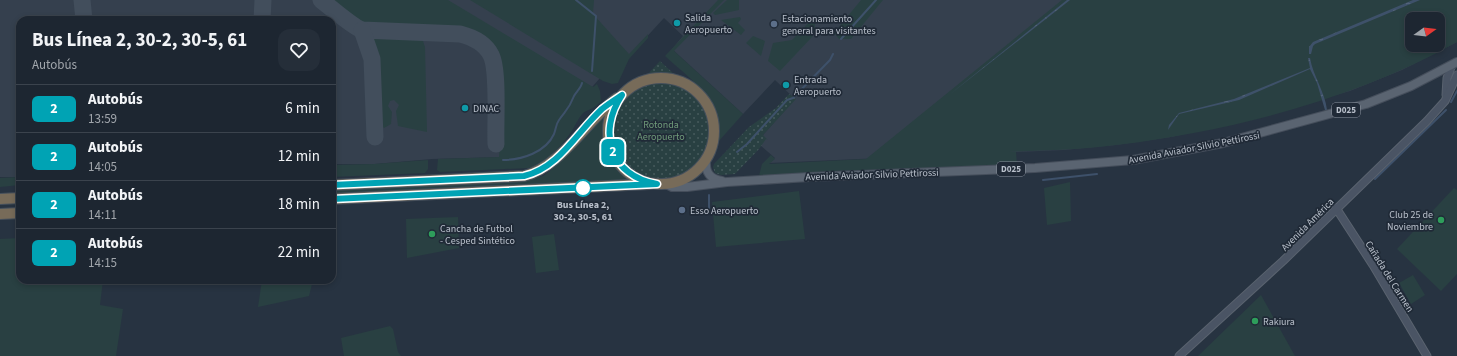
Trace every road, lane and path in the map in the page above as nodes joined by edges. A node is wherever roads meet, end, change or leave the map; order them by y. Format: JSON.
{"nodes":[{"id":1,"x":1454,"y":63,"type":"edge"},
{"id":2,"x":1457,"y":75,"type":"edge"},
{"id":3,"x":622,"y":95,"type":"junction"},
{"id":4,"x":1444,"y":101,"type":"junction"},
{"id":5,"x":706,"y":159,"type":"junction"},
{"id":6,"x":727,"y":182,"type":"junction"},
{"id":7,"x":661,"y":184,"type":"junction"},
{"id":8,"x":336,"y":185,"type":"edge"},
{"id":9,"x":16,"y":198,"type":"edge"},
{"id":10,"x":0,"y":199,"type":"edge"},
{"id":11,"x":336,"y":199,"type":"edge"},
{"id":12,"x":1336,"y":208,"type":"junction"},
{"id":13,"x":16,"y":213,"type":"edge"},
{"id":14,"x":0,"y":214,"type":"edge"},
{"id":15,"x":1179,"y":356,"type":"edge"},
{"id":16,"x":1427,"y":356,"type":"edge"}],
"edges":[{"from":1,"to":4,"type":"main road"},
{"from":1,"to":6,"type":"main road","name":"Avenida Aviador Silvio Pettirossi","number":"D025"},
{"from":2,"to":4,"type":"main road","name":"Avenida América"},
{"from":3,"to":5,"type":"highway","number":"D025"},
{"from":3,"to":7,"type":"highway","number":"D025"},
{"from":3,"to":8,"type":"highway","number":"D025"},
{"from":4,"to":12,"type":"main road","name":"Avenida América"},
{"from":5,"to":6,"type":"main road","name":"Avenida Aviador Silvio Pettirossi","number":"D025"},
{"from":5,"to":7,"type":"highway","number":"D025"},
{"from":6,"to":7,"type":"main road","name":"Avenida Aviador Silvio Pettirossi","number":"D025"},
{"from":7,"to":11,"type":"highway","name":"Avenida Aviador Silvio Pettirossi","number":"D025"},
{"from":9,"to":10,"type":"highway"},
{"from":12,"to":15,"type":"main road","name":"Avenida América"},
{"from":12,"to":16,"type":"main road","name":"Cañada del Carmen"},
{"from":13,"to":14,"type":"highway"}]}
